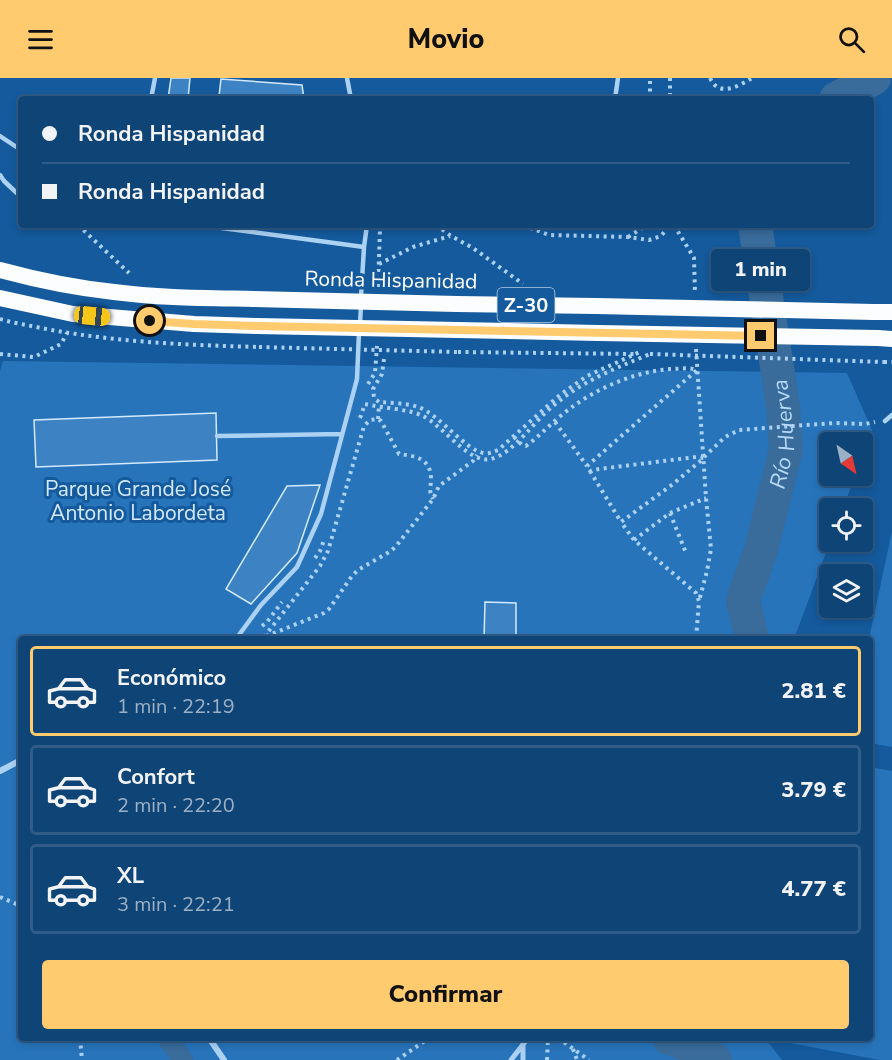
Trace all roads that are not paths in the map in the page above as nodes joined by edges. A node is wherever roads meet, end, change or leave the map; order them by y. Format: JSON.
{"nodes":[{"id":1,"x":156,"y":78,"type":"edge"},
{"id":2,"x":347,"y":78,"type":"edge"},
{"id":3,"x":618,"y":78,"type":"edge"},
{"id":4,"x":152,"y":96,"type":"edge"},
{"id":5,"x":350,"y":96,"type":"edge"},
{"id":6,"x":615,"y":96,"type":"edge"},
{"id":7,"x":0,"y":136,"type":"edge"},
{"id":8,"x":18,"y":148,"type":"edge"},
{"id":9,"x":0,"y":175,"type":"edge"},
{"id":10,"x":18,"y":195,"type":"edge"},
{"id":11,"x":222,"y":228,"type":"edge"},
{"id":12,"x":367,"y":228,"type":"edge"},
{"id":13,"x":364,"y":247,"type":"junction"},
{"id":14,"x":7,"y":272,"type":"edge"},
{"id":15,"x":4,"y":300,"type":"edge"},
{"id":16,"x":892,"y":312,"type":"edge"},
{"id":17,"x":885,"y":338,"type":"edge"},
{"id":18,"x":892,"y":415,"type":"edge"},
{"id":19,"x":892,"y":422,"type":"edge"},
{"id":20,"x":342,"y":434,"type":"junction"},
{"id":21,"x":217,"y":436,"type":"dead end"},
{"id":22,"x":239,"y":636,"type":"edge"},
{"id":23,"x":18,"y":762,"type":"edge"},
{"id":24,"x":0,"y":771,"type":"edge"},
{"id":25,"x":211,"y":1041,"type":"edge"},
{"id":26,"x":526,"y":1041,"type":"edge"},
{"id":27,"x":523,"y":1045,"type":"junction"},
{"id":28,"x":224,"y":1060,"type":"edge"},
{"id":29,"x":512,"y":1060,"type":"edge"},
{"id":30,"x":523,"y":1060,"type":"edge"}],
"edges":[{"from":1,"to":4,"type":"lane"},
{"from":2,"to":5,"type":"lane"},
{"from":3,"to":6,"type":"lane"},
{"from":7,"to":8,"type":"lane"},
{"from":9,"to":10,"type":"lane"},
{"from":11,"to":13,"type":"lane"},
{"from":12,"to":13,"type":"lane"},
{"from":13,"to":20,"type":"lane"},
{"from":14,"to":16,"type":"highway","name":"Ronda Hispanidad","number":"Z-30","bridge":true},
{"from":15,"to":17,"type":"highway","number":"Z-30","bridge":true},
{"from":18,"to":19,"type":"lane"},
{"from":20,"to":21,"type":"lane"},
{"from":20,"to":22,"type":"lane"},
{"from":23,"to":24,"type":"street"},
{"from":25,"to":28,"type":"street"},
{"from":26,"to":27,"type":"street"},
{"from":27,"to":29,"type":"street"},
{"from":27,"to":30,"type":"street"}]}
